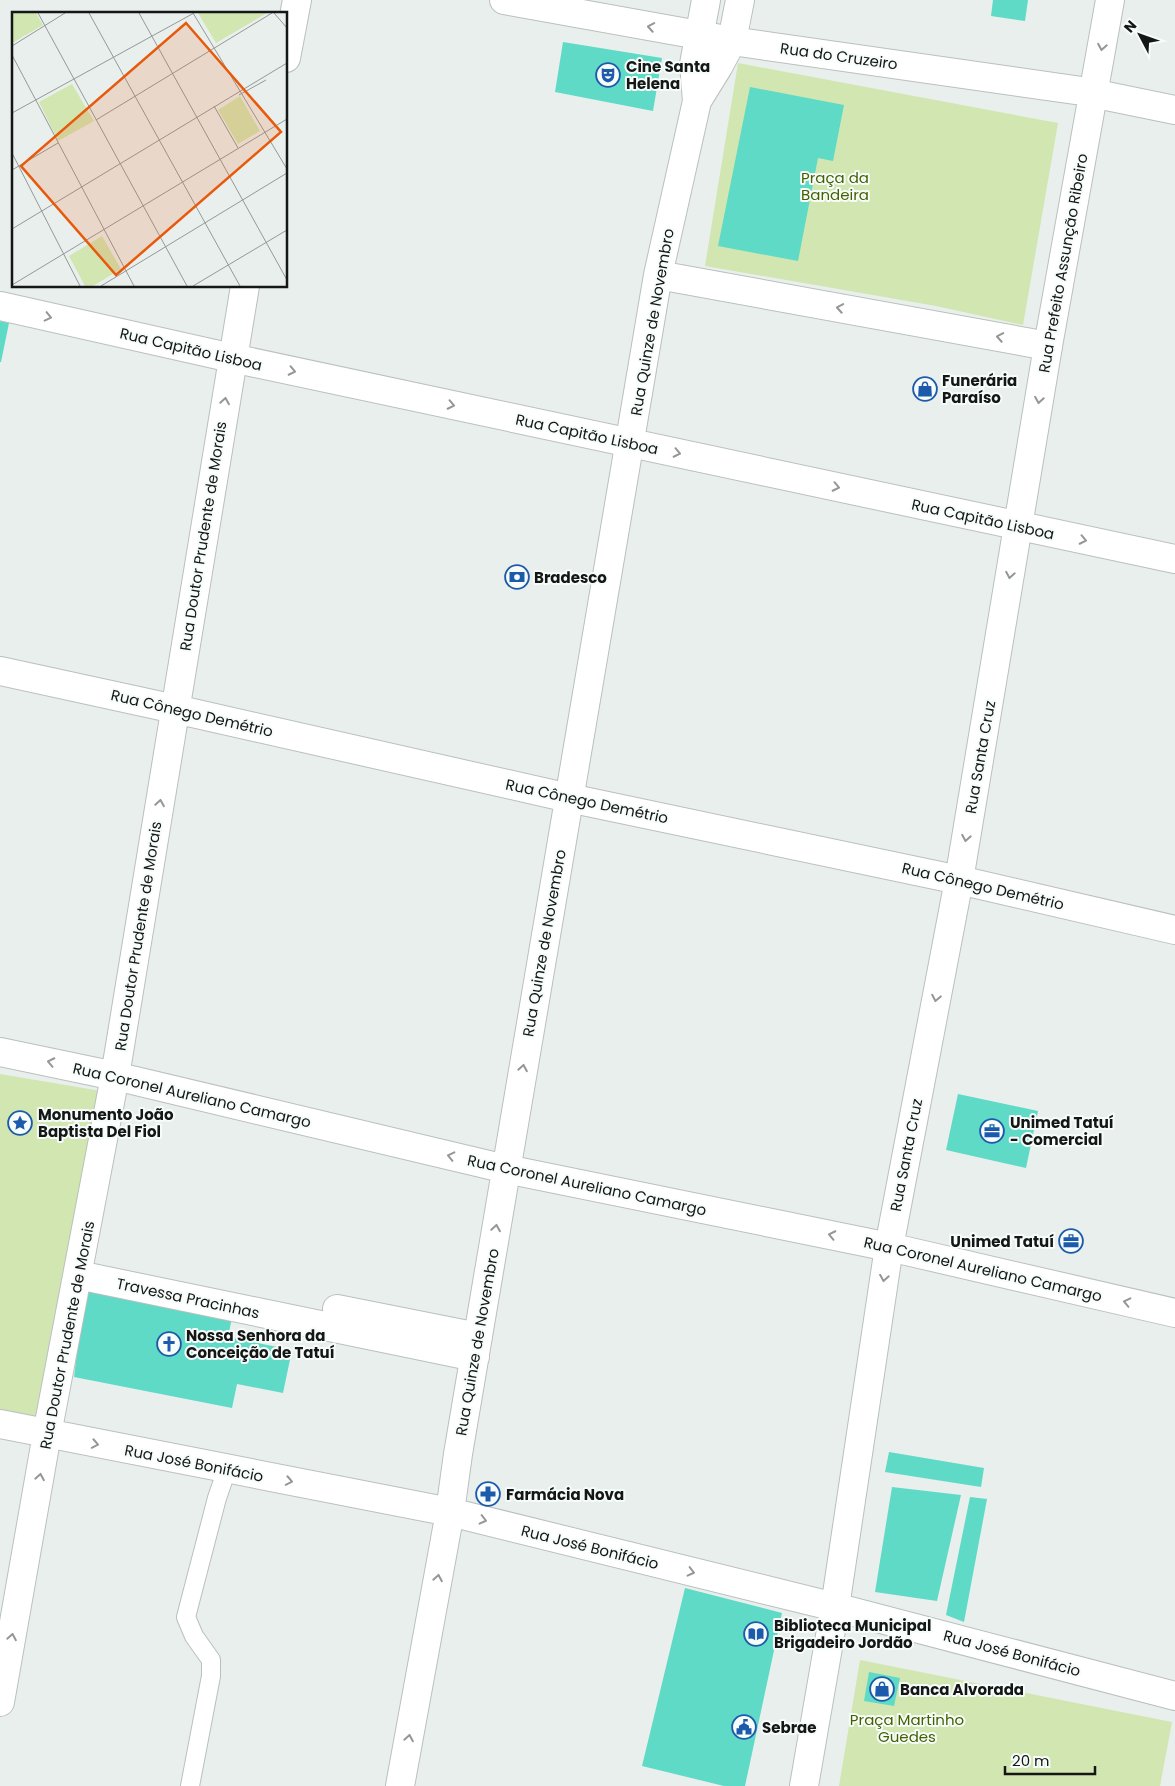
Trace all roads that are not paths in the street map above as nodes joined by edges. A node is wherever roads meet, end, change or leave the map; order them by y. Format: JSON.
{"nodes":[{"id":1,"x":297,"y":0,"type":"edge"},
{"id":2,"x":504,"y":0,"type":"edge"},
{"id":3,"x":706,"y":0,"type":"edge"},
{"id":4,"x":740,"y":0,"type":"edge"},
{"id":5,"x":1110,"y":0,"type":"edge"},
{"id":6,"x":699,"y":35,"type":"junction"},
{"id":7,"x":732,"y":41,"type":"junction"},
{"id":8,"x":288,"y":47,"type":"edge"},
{"id":9,"x":1093,"y":94,"type":"junction"},
{"id":10,"x":697,"y":101,"type":"junction"},
{"id":11,"x":1175,"y":110,"type":"edge"},
{"id":12,"x":658,"y":275,"type":"junction"},
{"id":13,"x":245,"y":288,"type":"edge"},
{"id":14,"x":0,"y":306,"type":"edge"},
{"id":15,"x":1048,"y":346,"type":"junction"},
{"id":16,"x":232,"y":358,"type":"junction"},
{"id":17,"x":630,"y":442,"type":"junction"},
{"id":18,"x":1019,"y":526,"type":"junction"},
{"id":19,"x":1175,"y":559,"type":"edge"},
{"id":20,"x":0,"y":671,"type":"edge"},
{"id":21,"x":175,"y":709,"type":"junction"},
{"id":22,"x":569,"y":798,"type":"junction"},
{"id":23,"x":959,"y":880,"type":"junction"},
{"id":24,"x":1175,"y":930,"type":"edge"},
{"id":25,"x":0,"y":1052,"type":"edge"},
{"id":26,"x":115,"y":1076,"type":"junction"},
{"id":27,"x":506,"y":1169,"type":"junction"},
{"id":28,"x":889,"y":1247,"type":"junction"},
{"id":29,"x":80,"y":1267,"type":"junction"},
{"id":30,"x":1175,"y":1313,"type":"edge"},
{"id":31,"x":476,"y":1347,"type":"junction"},
{"id":32,"x":0,"y":1424,"type":"edge"},
{"id":33,"x":47,"y":1434,"type":"junction"},
{"id":34,"x":227,"y":1469,"type":"junction"},
{"id":35,"x":450,"y":1512,"type":"junction"},
{"id":36,"x":835,"y":1607,"type":"junction"},
{"id":37,"x":1175,"y":1696,"type":"edge"},
{"id":38,"x":0,"y":1702,"type":"edge"},
{"id":39,"x":190,"y":1786,"type":"edge"},
{"id":40,"x":400,"y":1786,"type":"edge"},
{"id":41,"x":804,"y":1786,"type":"edge"}],
"edges":[{"from":1,"to":8,"type":"street"},
{"from":6,"to":2,"type":"street","name":"Rua do Cruzeiro","one_way":true},
{"from":3,"to":6,"type":"street","name":"Rua Quinze de Novembro"},
{"from":4,"to":7,"type":"street","name":"Rua Quinze de Novembro"},
{"from":5,"to":9,"type":"street","name":"Rua Prefeito Assunção Ribeiro","one_way":true},
{"from":6,"to":7,"type":"street","name":"Rua do Cruzeiro"},
{"from":6,"to":10,"type":"street","name":"Rua Quinze de Novembro"},
{"from":7,"to":9,"type":"street","name":"Rua do Cruzeiro"},
{"from":7,"to":10,"type":"street","name":"Rua Quinze de Novembro"},
{"from":9,"to":11,"type":"street","name":"Rua do Cruzeiro"},
{"from":9,"to":15,"type":"street","name":"Rua Prefeito Assunção Ribeiro"},
{"from":10,"to":12,"type":"street","name":"Rua Quinze de Novembro"},
{"from":15,"to":12,"type":"street","one_way":true},
{"from":12,"to":17,"type":"street","name":"Rua Quinze de Novembro"},
{"from":13,"to":16,"type":"street","name":"Rua Doutor Prudente de Morais"},
{"from":14,"to":16,"type":"street","name":"Rua Capitão Lisboa","one_way":true},
{"from":15,"to":18,"type":"street","name":"Rua Prefeito Assunção Ribeiro","one_way":true},
{"from":16,"to":17,"type":"street","name":"Rua Capitão Lisboa","one_way":true},
{"from":21,"to":16,"type":"street","name":"Rua Doutor Prudente de Morais","one_way":true},
{"from":17,"to":18,"type":"street","name":"Rua Capitão Lisboa","one_way":true},
{"from":17,"to":22,"type":"street","name":"Rua Quinze de Novembro"},
{"from":18,"to":19,"type":"street","name":"Rua Capitão Lisboa","one_way":true},
{"from":18,"to":23,"type":"street","name":"Rua Santa Cruz","one_way":true},
{"from":20,"to":21,"type":"street","name":"Rua Cônego Demétrio"},
{"from":21,"to":22,"type":"street","name":"Rua Cônego Demétrio"},
{"from":26,"to":21,"type":"street","name":"Rua Doutor Prudente de Morais","one_way":true},
{"from":22,"to":23,"type":"street","name":"Rua Cônego Demétrio"},
{"from":27,"to":22,"type":"street","name":"Rua Quinze de Novembro","one_way":true},
{"from":23,"to":24,"type":"street","name":"Rua Cônego Demétrio"},
{"from":23,"to":28,"type":"street","name":"Rua Santa Cruz","one_way":true},
{"from":26,"to":25,"type":"street","name":"Rua Coronel Aureliano Camargo","one_way":true},
{"from":27,"to":26,"type":"street","name":"Rua Coronel Aureliano Camargo","one_way":true},
{"from":26,"to":29,"type":"street","name":"Rua Doutor Prudente de Morais"},
{"from":28,"to":27,"type":"street","name":"Rua Coronel Aureliano Camargo","one_way":true},
{"from":31,"to":27,"type":"street","name":"Rua Quinze de Novembro","one_way":true},
{"from":30,"to":28,"type":"street","name":"Rua Coronel Aureliano Camargo","one_way":true},
{"from":28,"to":36,"type":"street","name":"Rua Santa Cruz","one_way":true},
{"from":29,"to":31,"type":"street","name":"Travessa Pracinhas"},
{"from":29,"to":33,"type":"street","name":"Rua Doutor Prudente de Morais"},
{"from":31,"to":35,"type":"street","name":"Rua Quinze de Novembro"},
{"from":32,"to":33,"type":"street","name":"Rua José Bonifácio"},
{"from":33,"to":34,"type":"street","name":"Rua José Bonifácio","one_way":true},
{"from":38,"to":33,"type":"street","name":"Rua Doutor Prudente de Morais","one_way":true},
{"from":34,"to":35,"type":"street","name":"Rua José Bonifácio","one_way":true},
{"from":34,"to":39,"type":"lane"},
{"from":35,"to":36,"type":"street","name":"Rua José Bonifácio","one_way":true},
{"from":40,"to":35,"type":"street","name":"Rua Quinze de Novembro","one_way":true},
{"from":36,"to":37,"type":"street","name":"Rua José Bonifácio"},
{"from":36,"to":41,"type":"street","name":"Rua Santa Cruz"}]}
